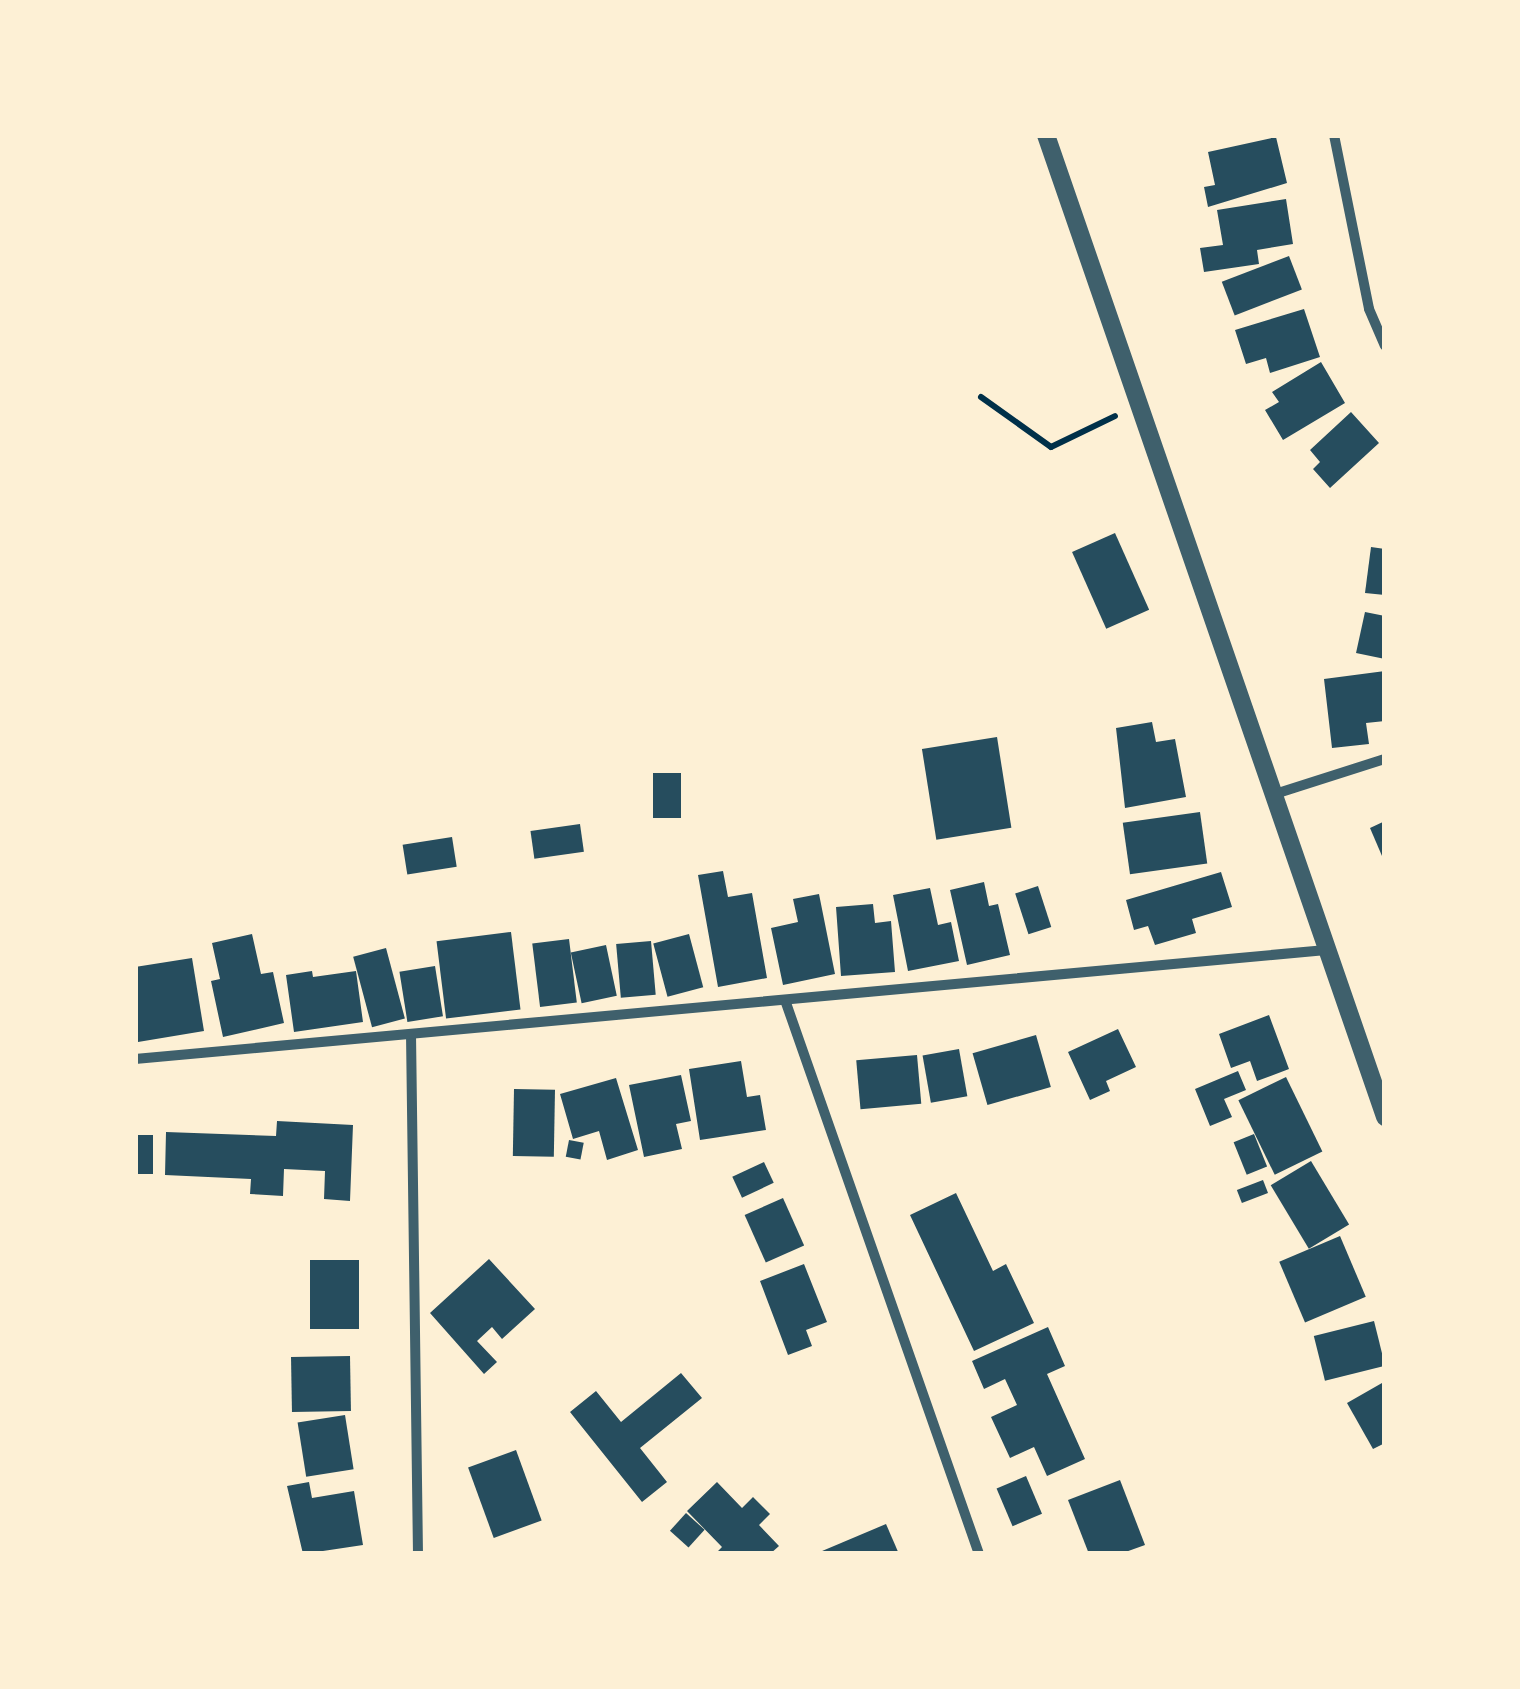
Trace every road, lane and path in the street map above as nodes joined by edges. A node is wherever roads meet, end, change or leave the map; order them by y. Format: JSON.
{"nodes":[{"id":1,"x":1046,"y":135,"type":"edge"},
{"id":2,"x":1334,"y":135,"type":"edge"},
{"id":3,"x":1385,"y":346,"type":"edge"},
{"id":4,"x":981,"y":397,"type":"dead end"},
{"id":5,"x":1140,"y":402,"type":"junction"},
{"id":6,"x":1385,"y":758,"type":"edge"},
{"id":7,"x":1275,"y":794,"type":"junction"},
{"id":8,"x":1326,"y":950,"type":"junction"},
{"id":9,"x":785,"y":1000,"type":"junction"},
{"id":10,"x":411,"y":1034,"type":"junction"},
{"id":11,"x":135,"y":1059,"type":"edge"},
{"id":12,"x":1385,"y":1117,"type":"edge"},
{"id":13,"x":418,"y":1554,"type":"edge"},
{"id":14,"x":979,"y":1554,"type":"edge"}],
"edges":[{"from":1,"to":5,"type":"street"},
{"from":2,"to":3,"type":"street"},
{"from":4,"to":5,"type":"path"},
{"from":5,"to":7,"type":"street"},
{"from":6,"to":7,"type":"street"},
{"from":7,"to":8,"type":"street"},
{"from":8,"to":9,"type":"street"},
{"from":8,"to":12,"type":"street"},
{"from":9,"to":10,"type":"street"},
{"from":9,"to":14,"type":"street"},
{"from":10,"to":11,"type":"street"},
{"from":10,"to":13,"type":"street"}]}
